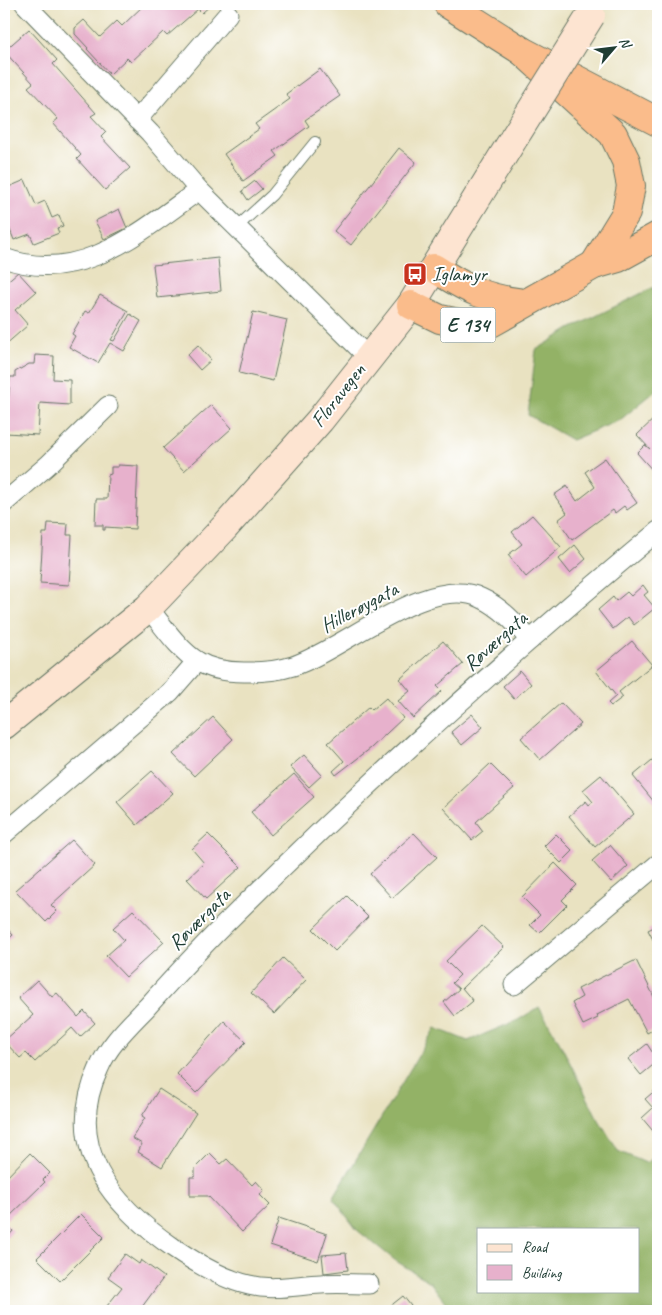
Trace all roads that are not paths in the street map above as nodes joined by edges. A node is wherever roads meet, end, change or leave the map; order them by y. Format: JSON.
{"nodes":[{"id":1,"x":25,"y":4,"type":"edge"},
{"id":2,"x":448,"y":4,"type":"edge"},
{"id":3,"x":595,"y":9,"type":"edge"},
{"id":4,"x":228,"y":14,"type":"dead end"},
{"id":5,"x":522,"y":51,"type":"junction"},
{"id":6,"x":137,"y":120,"type":"junction"},
{"id":7,"x":658,"y":122,"type":"edge"},
{"id":8,"x":315,"y":142,"type":"dead end"},
{"id":9,"x":199,"y":190,"type":"junction"},
{"id":10,"x":237,"y":227,"type":"junction"},
{"id":11,"x":658,"y":236,"type":"edge"},
{"id":12,"x":4,"y":258,"type":"edge"},
{"id":13,"x":594,"y":265,"type":"junction"},
{"id":14,"x":434,"y":268,"type":"junction"},
{"id":15,"x":523,"y":303,"type":"junction"},
{"id":16,"x":411,"y":305,"type":"junction"},
{"id":17,"x":368,"y":357,"type":"junction"},
{"id":18,"x":108,"y":406,"type":"dead end"},
{"id":19,"x":4,"y":503,"type":"edge"},
{"id":20,"x":658,"y":531,"type":"edge"},
{"id":21,"x":148,"y":608,"type":"junction"},
{"id":22,"x":530,"y":640,"type":"junction"},
{"id":23,"x":197,"y":661,"type":"junction"},
{"id":24,"x":4,"y":725,"type":"edge"},
{"id":25,"x":4,"y":834,"type":"edge"},
{"id":26,"x":658,"y":864,"type":"edge"},
{"id":27,"x":514,"y":985,"type":"dead end"},
{"id":28,"x":369,"y":1284,"type":"dead end"}],
"edges":[{"from":1,"to":6,"type":"street"},
{"from":2,"to":5,"type":"highway"},
{"from":3,"to":14,"type":"street","name":"Floravegen","bridge":true},
{"from":4,"to":6,"type":"street"},
{"from":5,"to":7,"type":"highway"},
{"from":5,"to":13,"type":"highway"},
{"from":6,"to":9,"type":"street"},
{"from":8,"to":10,"type":"lane"},
{"from":9,"to":10,"type":"street"},
{"from":9,"to":12,"type":"street"},
{"from":10,"to":17,"type":"street"},
{"from":11,"to":13,"type":"highway","number":"E 134"},
{"from":13,"to":15,"type":"highway","number":"E 134"},
{"from":14,"to":15,"type":"highway","number":"E 134"},
{"from":14,"to":16,"type":"street","name":"Floravegen"},
{"from":15,"to":16,"type":"highway","number":"E 134"},
{"from":16,"to":17,"type":"street","name":"Floravegen"},
{"from":17,"to":21,"type":"street","name":"Floravegen"},
{"from":18,"to":19,"type":"street"},
{"from":20,"to":22,"type":"street","name":"Røværgata"},
{"from":21,"to":23,"type":"street","name":"Hillerøygata"},
{"from":21,"to":24,"type":"street","name":"Floravegen"},
{"from":22,"to":23,"type":"street","name":"Hillerøygata"},
{"from":22,"to":28,"type":"street","name":"Røværgata"},
{"from":23,"to":25,"type":"street"},
{"from":26,"to":27,"type":"street"}]}
